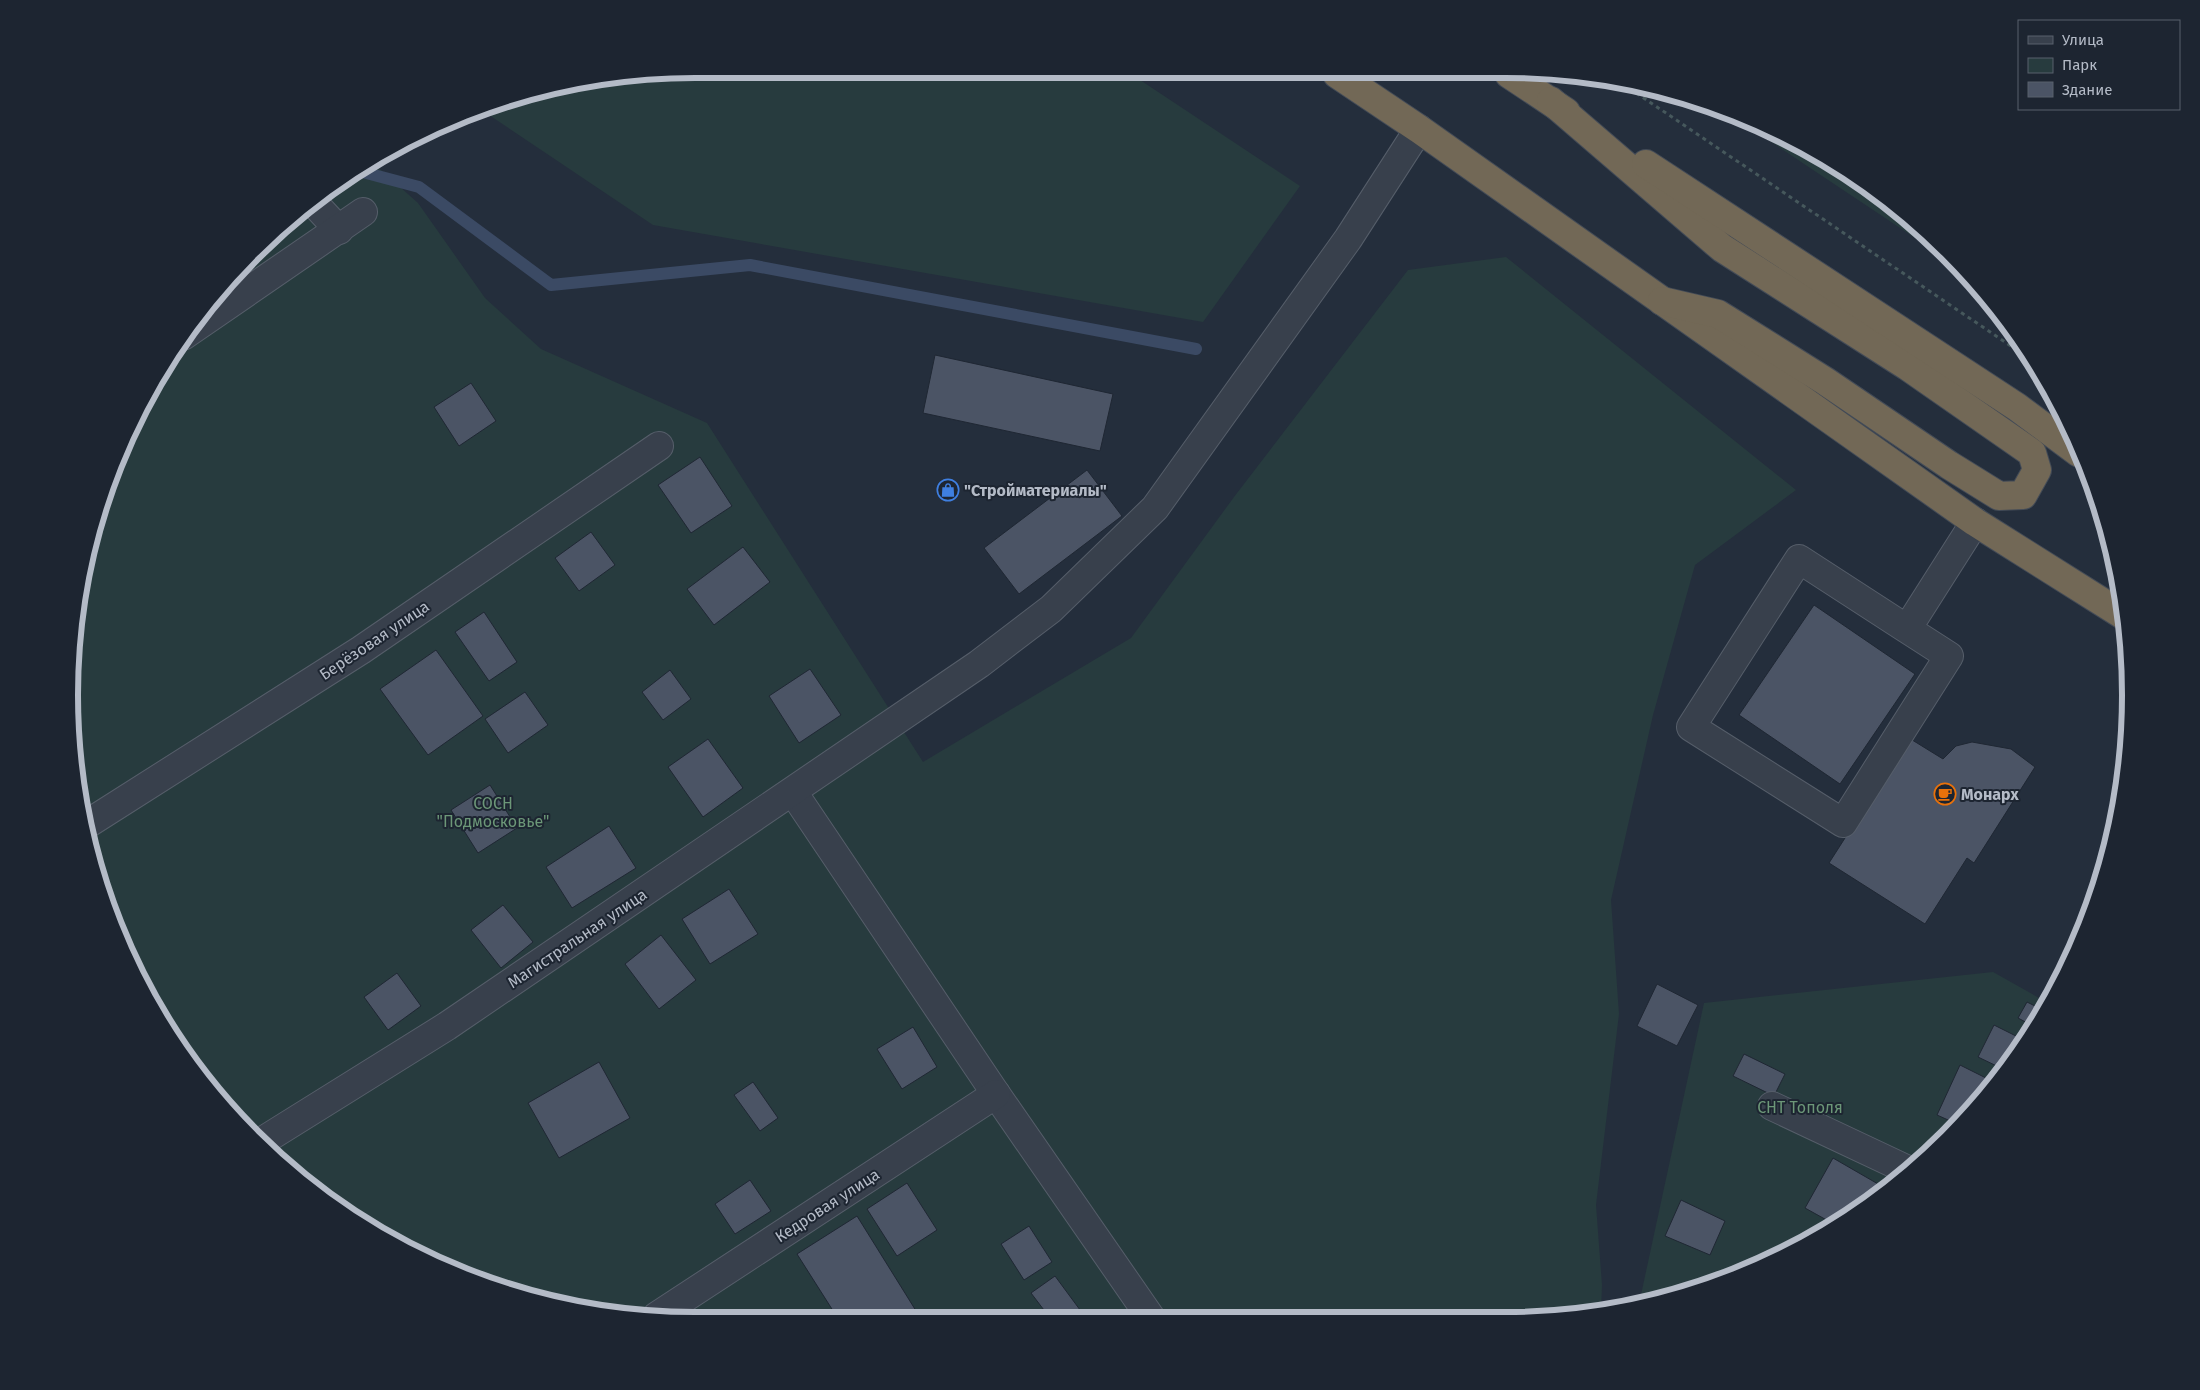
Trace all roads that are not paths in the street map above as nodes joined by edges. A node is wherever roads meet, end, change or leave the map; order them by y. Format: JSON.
{"nodes":[{"id":1,"x":1343,"y":78,"type":"edge"},
{"id":2,"x":1516,"y":78,"type":"edge"},
{"id":3,"x":1551,"y":101,"type":"junction"},
{"id":4,"x":1419,"y":129,"type":"junction"},
{"id":5,"x":317,"y":207,"type":"edge"},
{"id":6,"x":363,"y":212,"type":"dead end"},
{"id":7,"x":339,"y":230,"type":"junction"},
{"id":8,"x":1662,"y":301,"type":"junction"},
{"id":9,"x":202,"y":323,"type":"edge"},
{"id":10,"x":659,"y":446,"type":"dead end"},
{"id":11,"x":2069,"y":446,"type":"edge"},
{"id":12,"x":1975,"y":522,"type":"junction"},
{"id":13,"x":2117,"y":611,"type":"edge"},
{"id":14,"x":1907,"y":629,"type":"junction"},
{"id":15,"x":792,"y":792,"type":"junction"},
{"id":16,"x":91,"y":822,"type":"edge"},
{"id":17,"x":996,"y":1094,"type":"junction"},
{"id":18,"x":1772,"y":1106,"type":"dead end"},
{"id":19,"x":266,"y":1139,"type":"edge"},
{"id":20,"x":1902,"y":1167,"type":"edge"},
{"id":21,"x":664,"y":1311,"type":"edge"},
{"id":22,"x":1147,"y":1312,"type":"edge"}],
"edges":[{"from":1,"to":4,"type":"highway"},
{"from":2,"to":3,"type":"highway"},
{"from":3,"to":8,"type":"highway"},
{"from":3,"to":11,"type":"highway"},
{"from":4,"to":8,"type":"highway"},
{"from":4,"to":15,"type":"street","name":"Магистральная улица"},
{"from":5,"to":7,"type":"street"},
{"from":6,"to":7,"type":"street"},
{"from":7,"to":9,"type":"street"},
{"from":8,"to":12,"type":"highway"},
{"from":10,"to":16,"type":"street","name":"Берёзовая улица"},
{"from":12,"to":13,"type":"highway"},
{"from":12,"to":14,"type":"street"},
{"from":14,"to":14,"type":"street"},
{"from":15,"to":17,"type":"street"},
{"from":15,"to":19,"type":"street","name":"Магистральная улица"},
{"from":17,"to":21,"type":"street","name":"Кедровая улица"},
{"from":17,"to":22,"type":"street"},
{"from":18,"to":20,"type":"street"}]}
